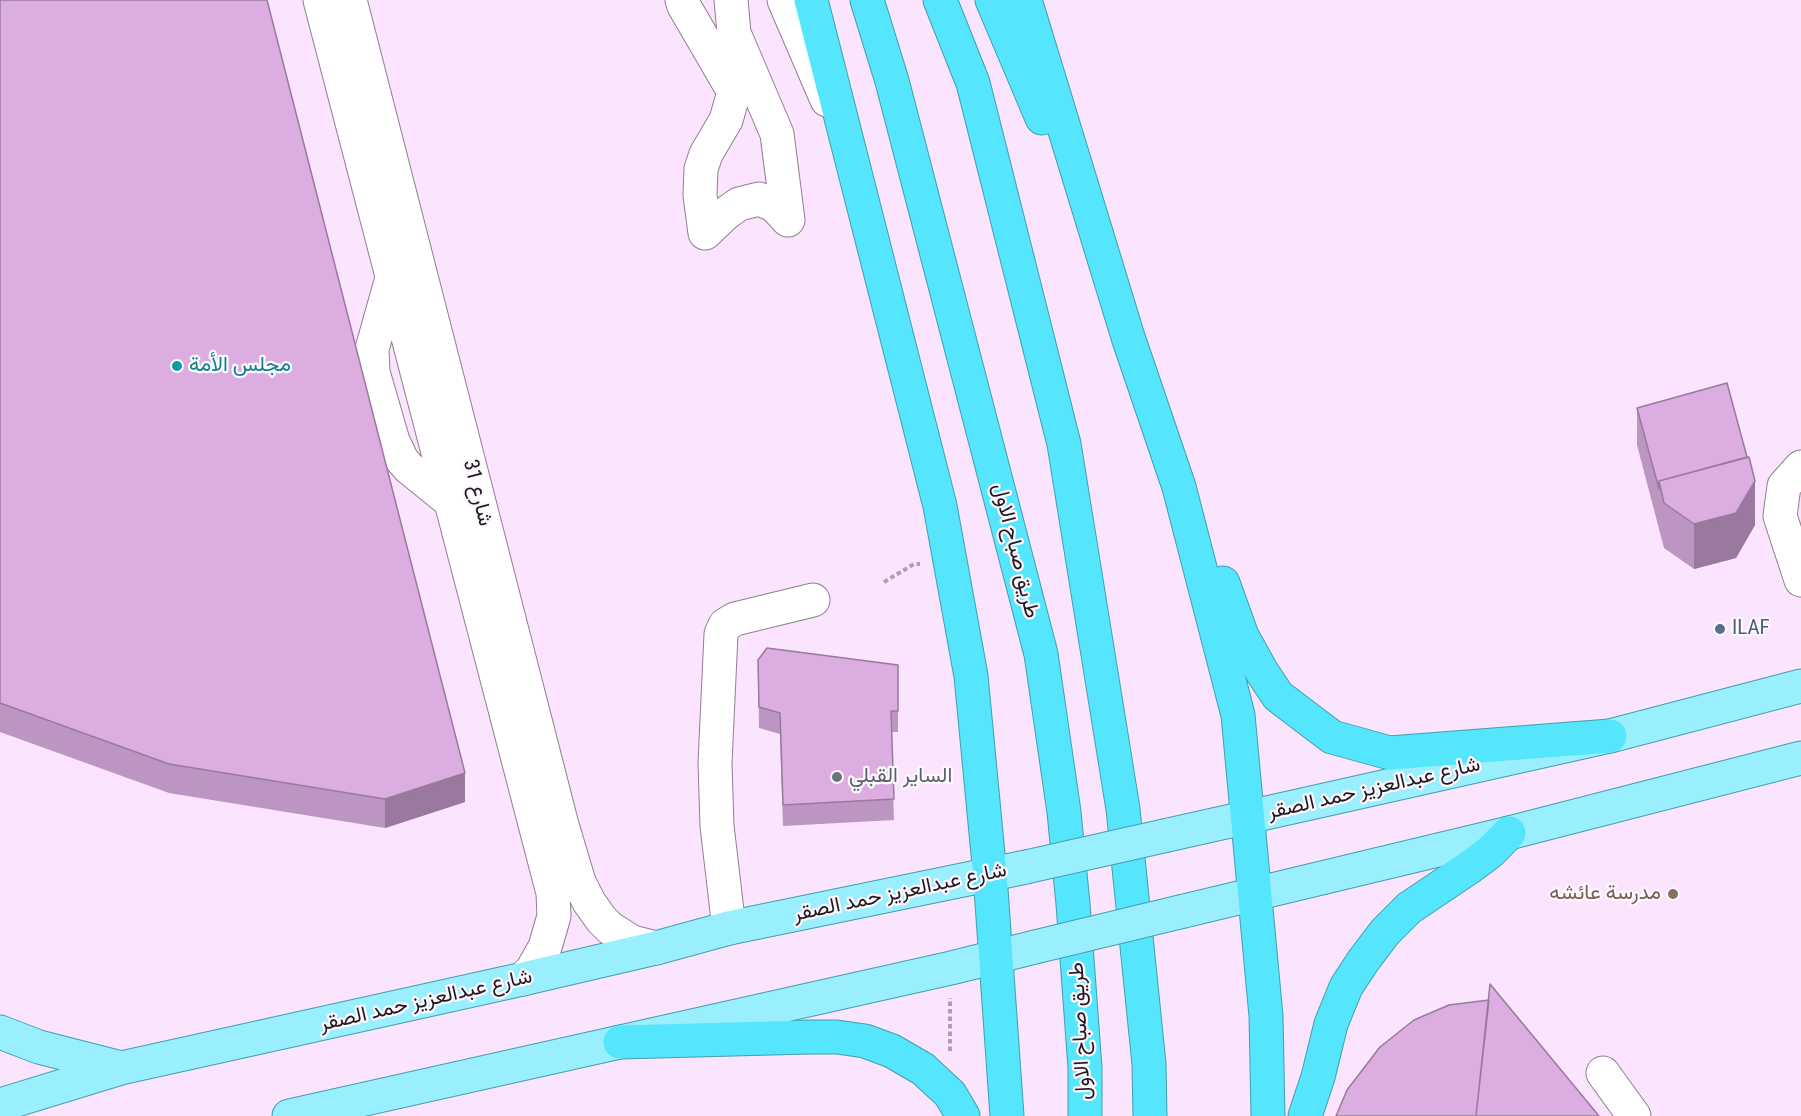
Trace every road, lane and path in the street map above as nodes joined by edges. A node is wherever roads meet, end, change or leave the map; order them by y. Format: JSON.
{"nodes":[{"id":1,"x":320,"y":0,"type":"edge"},
{"id":2,"x":350,"y":0,"type":"edge"},
{"id":3,"x":682,"y":0,"type":"edge"},
{"id":4,"x":731,"y":0,"type":"edge"},
{"id":5,"x":784,"y":0,"type":"edge"},
{"id":6,"x":811,"y":0,"type":"edge"},
{"id":7,"x":867,"y":0,"type":"edge"},
{"id":8,"x":940,"y":0,"type":"edge"},
{"id":9,"x":992,"y":0,"type":"edge"},
{"id":10,"x":1025,"y":0,"type":"edge"},
{"id":11,"x":721,"y":39,"type":"junction"},
{"id":12,"x":350,"y":56,"type":"junction"},
{"id":13,"x":848,"y":148,"type":"junction"},
{"id":14,"x":393,"y":277,"type":"junction"},
{"id":15,"x":1128,"y":337,"type":"junction"},
{"id":16,"x":1156,"y":420,"type":"junction"},
{"id":17,"x":451,"y":447,"type":"junction"},
{"id":18,"x":1801,"y":467,"type":"edge"},
{"id":19,"x":452,"y":502,"type":"junction"},
{"id":20,"x":1801,"y":580,"type":"edge"},
{"id":21,"x":813,"y":600,"type":"dead end"},
{"id":22,"x":1801,"y":687,"type":"edge"},
{"id":23,"x":1610,"y":736,"type":"junction"},
{"id":24,"x":1801,"y":758,"type":"edge"},
{"id":25,"x":533,"y":762,"type":"junction"},
{"id":26,"x":1246,"y":818,"type":"junction"},
{"id":27,"x":1509,"y":833,"type":"junction"},
{"id":28,"x":990,"y":874,"type":"junction"},
{"id":29,"x":1256,"y":894,"type":"junction"},
{"id":30,"x":601,"y":919,"type":"junction"},
{"id":31,"x":729,"y":928,"type":"junction"},
{"id":32,"x":549,"y":935,"type":"junction"},
{"id":33,"x":656,"y":948,"type":"junction"},
{"id":34,"x":996,"y":957,"type":"junction"},
{"id":35,"x":951,"y":968,"type":"junction"},
{"id":36,"x":523,"y":979,"type":"junction"},
{"id":37,"x":0,"y":1032,"type":"edge"},
{"id":38,"x":620,"y":1042,"type":"junction"},
{"id":39,"x":950,"y":1055,"type":"dead end"},
{"id":40,"x":121,"y":1068,"type":"junction"},
{"id":41,"x":1603,"y":1073,"type":"dead end"},
{"id":42,"x":0,"y":1106,"type":"edge"},
{"id":43,"x":289,"y":1116,"type":"edge"},
{"id":44,"x":963,"y":1116,"type":"edge"},
{"id":45,"x":1007,"y":1116,"type":"edge"},
{"id":46,"x":1085,"y":1116,"type":"edge"},
{"id":47,"x":1150,"y":1116,"type":"edge"},
{"id":48,"x":1268,"y":1116,"type":"edge"},
{"id":49,"x":1305,"y":1116,"type":"edge"},
{"id":50,"x":1634,"y":1116,"type":"edge"}],
"edges":[{"from":1,"to":12,"type":"street","name":"شارع 31"},
{"from":2,"to":12,"type":"street","name":"شارع 31"},
{"from":3,"to":11,"type":"street"},
{"from":4,"to":11,"type":"street"},
{"from":5,"to":13,"type":"street"},
{"from":6,"to":13,"type":"highway"},
{"from":7,"to":46,"type":"highway","name":"طريق صباح الاول"},
{"from":8,"to":47,"type":"highway"},
{"from":9,"to":15,"type":"highway"},
{"from":10,"to":15,"type":"highway"},
{"from":11,"to":11,"type":"street"},
{"from":12,"to":14,"type":"street","name":"شارع 31"},
{"from":12,"to":17,"type":"street","name":"شارع 31"},
{"from":13,"to":28,"type":"highway"},
{"from":14,"to":17,"type":"street","name":"شارع 31"},
{"from":14,"to":19,"type":"street"},
{"from":15,"to":16,"type":"highway"},
{"from":16,"to":23,"type":"highway"},
{"from":16,"to":26,"type":"highway"},
{"from":17,"to":19,"type":"street","name":"شارع 31"},
{"from":17,"to":25,"type":"street","name":"شارع 31"},
{"from":18,"to":20,"type":"street"},
{"from":19,"to":25,"type":"street","name":"شارع 31"},
{"from":21,"to":31,"type":"street"},
{"from":22,"to":23,"type":"main road","name":"شارع عبدالعزيز حمد الصقر"},
{"from":23,"to":26,"type":"main road","name":"شارع عبدالعزيز حمد الصقر"},
{"from":24,"to":27,"type":"main road"},
{"from":25,"to":30,"type":"street","name":"شارع 31"},
{"from":25,"to":32,"type":"street","name":"شارع 31"},
{"from":26,"to":28,"type":"main road","name":"شارع عبدالعزيز حمد الصقر","bridge":true},
{"from":26,"to":29,"type":"highway"},
{"from":27,"to":29,"type":"main road"},
{"from":27,"to":49,"type":"highway"},
{"from":28,"to":31,"type":"main road","name":"شارع عبدالعزيز حمد الصقر"},
{"from":28,"to":34,"type":"highway"},
{"from":29,"to":34,"type":"main road","bridge":true},
{"from":29,"to":48,"type":"highway"},
{"from":30,"to":32,"type":"street"},
{"from":30,"to":33,"type":"street","name":"شارع 31"},
{"from":31,"to":33,"type":"main road","name":"شارع عبدالعزيز حمد الصقر"},
{"from":32,"to":36,"type":"street","name":"شارع 31"},
{"from":33,"to":36,"type":"main road","name":"شارع عبدالعزيز حمد الصقر"},
{"from":34,"to":35,"type":"main road"},
{"from":34,"to":45,"type":"highway"},
{"from":35,"to":38,"type":"main road"},
{"from":35,"to":39,"type":"path"},
{"from":36,"to":40,"type":"main road","name":"شارع عبدالعزيز حمد الصقر"},
{"from":37,"to":40,"type":"main road"},
{"from":38,"to":43,"type":"main road"},
{"from":38,"to":44,"type":"highway"},
{"from":40,"to":42,"type":"main road","name":"شارع عبدالعزيز حمد الصقر"},
{"from":41,"to":50,"type":"street"}]}
